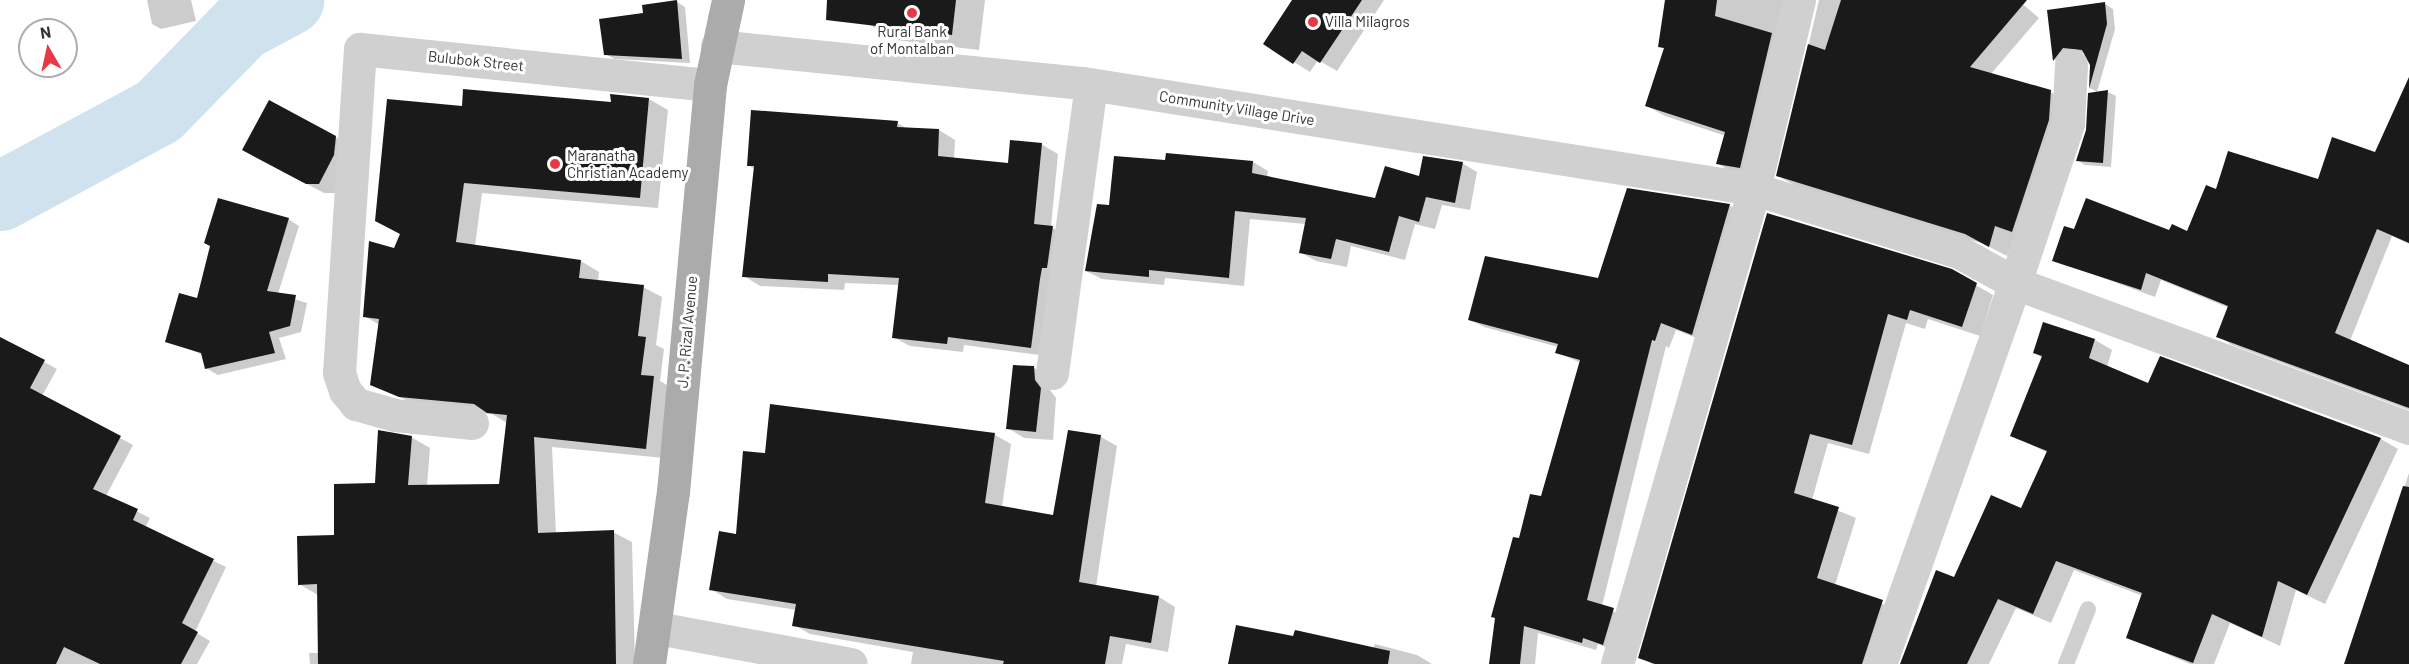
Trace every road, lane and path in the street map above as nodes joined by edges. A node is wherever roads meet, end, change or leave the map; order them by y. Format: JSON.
{"nodes":[{"id":1,"x":728,"y":0,"type":"edge"},
{"id":2,"x":1799,"y":0,"type":"edge"},
{"id":3,"x":717,"y":46,"type":"junction"},
{"id":4,"x":2071,"y":65,"type":"dead end"},
{"id":5,"x":1091,"y":85,"type":"junction"},
{"id":6,"x":710,"y":86,"type":"junction"},
{"id":7,"x":1754,"y":189,"type":"junction"},
{"id":8,"x":2014,"y":283,"type":"junction"},
{"id":9,"x":1052,"y":373,"type":"dead end"},
{"id":10,"x":472,"y":423,"type":"dead end"},
{"id":11,"x":2409,"y":428,"type":"edge"},
{"id":12,"x":2088,"y":609,"type":"dead end"},
{"id":13,"x":657,"y":628,"type":"junction"},
{"id":14,"x":649,"y":664,"type":"edge"},
{"id":15,"x":851,"y":664,"type":"edge"},
{"id":16,"x":1617,"y":664,"type":"edge"},
{"id":17,"x":1880,"y":664,"type":"edge"},
{"id":18,"x":2066,"y":664,"type":"edge"}],
"edges":[{"from":1,"to":3,"type":"main road","name":"J. P. Rizal Avenue"},
{"from":2,"to":7,"type":"street"},
{"from":3,"to":5,"type":"street","name":"Community Village Drive"},
{"from":3,"to":6,"type":"main road","name":"J. P. Rizal Avenue"},
{"from":4,"to":8,"type":"street"},
{"from":5,"to":7,"type":"street","name":"Community Village Drive"},
{"from":5,"to":9,"type":"street"},
{"from":6,"to":10,"type":"street","name":"Bulubok Street"},
{"from":6,"to":13,"type":"main road","name":"J. P. Rizal Avenue"},
{"from":7,"to":8,"type":"street","name":"Community Village Drive"},
{"from":7,"to":16,"type":"street"},
{"from":8,"to":11,"type":"street","name":"Community Village Drive"},
{"from":8,"to":17,"type":"street"},
{"from":12,"to":18,"type":"lane"},
{"from":13,"to":14,"type":"main road","name":"J. P. Rizal Avenue"},
{"from":13,"to":15,"type":"street"}]}
